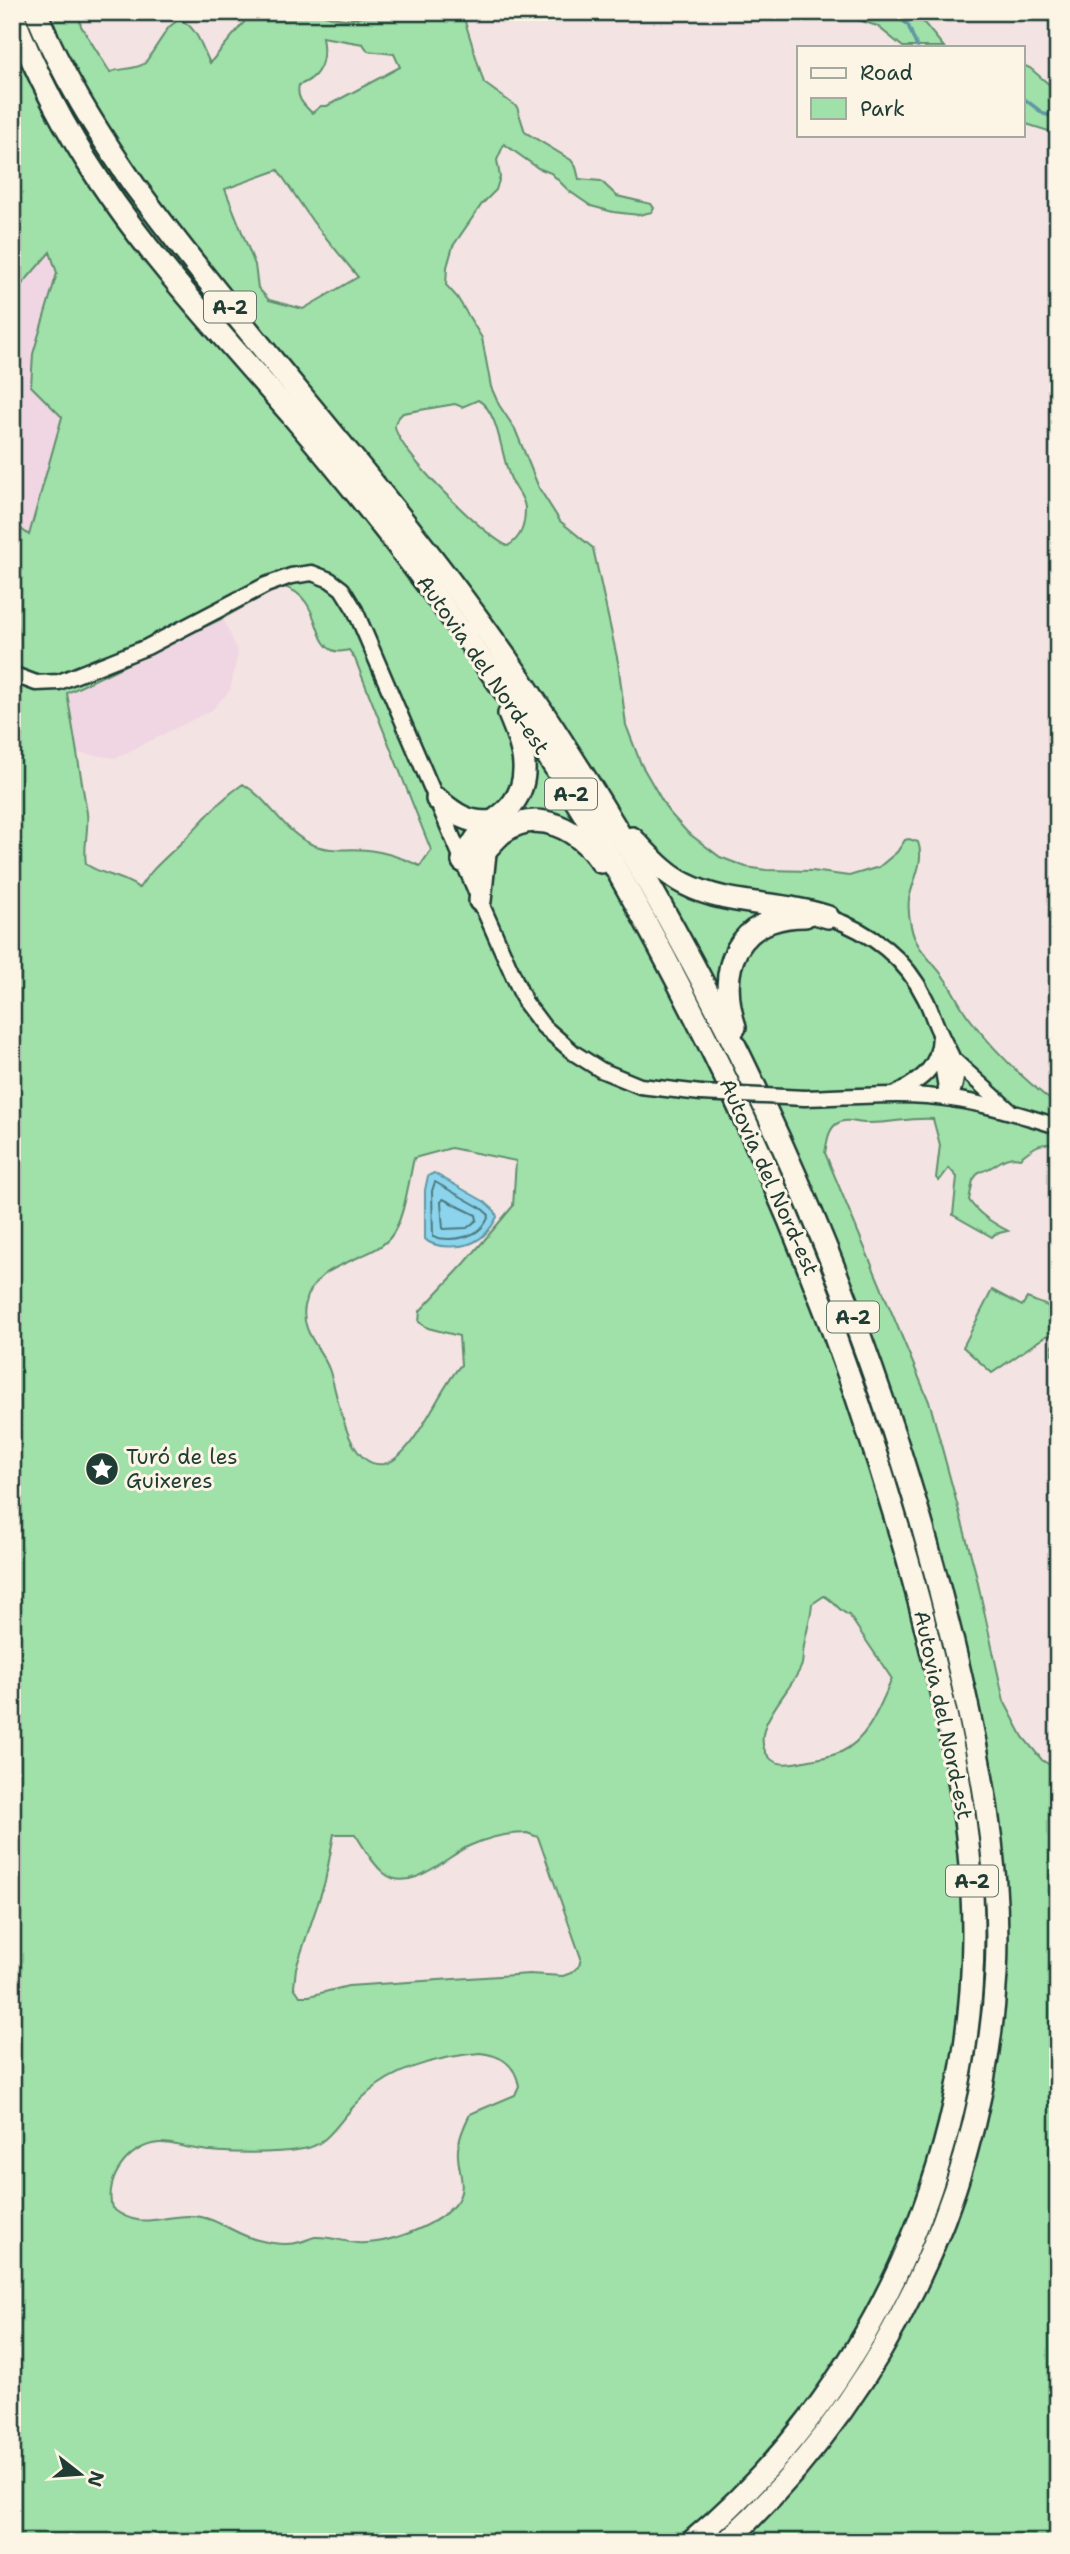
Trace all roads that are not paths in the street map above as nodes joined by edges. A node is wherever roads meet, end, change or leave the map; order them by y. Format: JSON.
{"nodes":[{"id":1,"x":36,"y":12,"type":"edge"},
{"id":2,"x":12,"y":13,"type":"edge"},
{"id":3,"x":12,"y":674,"type":"edge"},
{"id":4,"x":500,"y":685,"type":"junction"},
{"id":5,"x":437,"y":799,"type":"junction"},
{"id":6,"x":607,"y":814,"type":"junction"},
{"id":7,"x":494,"y":821,"type":"junction"},
{"id":8,"x":485,"y":853,"type":"junction"},
{"id":9,"x":463,"y":862,"type":"junction"},
{"id":10,"x":480,"y":901,"type":"junction"},
{"id":11,"x":638,"y":905,"type":"junction"},
{"id":12,"x":828,"y":917,"type":"junction"},
{"id":13,"x":940,"y":1034,"type":"junction"},
{"id":14,"x":940,"y":1052,"type":"junction"},
{"id":15,"x":955,"y":1061,"type":"junction"},
{"id":16,"x":743,"y":1063,"type":"junction"},
{"id":17,"x":892,"y":1096,"type":"junction"},
{"id":18,"x":950,"y":1098,"type":"junction"},
{"id":19,"x":1011,"y":1112,"type":"junction"},
{"id":20,"x":1058,"y":1126,"type":"edge"},
{"id":21,"x":691,"y":2542,"type":"edge"},
{"id":22,"x":726,"y":2542,"type":"edge"}],
"edges":[{"from":1,"to":6,"type":"highway","name":"Autovia del Nord-est","number":"A-2"},
{"from":2,"to":4,"type":"highway","name":"Autovia del Nord-est","number":"A-2"},
{"from":3,"to":5,"type":"street"},
{"from":4,"to":7,"type":"highway"},
{"from":4,"to":11,"type":"highway","name":"Autovia del Nord-est","number":"A-2"},
{"from":5,"to":7,"type":"highway"},
{"from":5,"to":9,"type":"street"},
{"from":6,"to":12,"type":"highway"},
{"from":6,"to":16,"type":"highway","name":"Autovia del Nord-est","number":"A-2"},
{"from":7,"to":9,"type":"highway"},
{"from":8,"to":9,"type":"highway"},
{"from":8,"to":10,"type":"highway"},
{"from":8,"to":11,"type":"highway"},
{"from":9,"to":10,"type":"street"},
{"from":10,"to":17,"type":"street","bridge":true},
{"from":11,"to":21,"type":"highway","name":"Autovia del Nord-est","number":"A-2"},
{"from":12,"to":13,"type":"street"},
{"from":12,"to":16,"type":"highway"},
{"from":13,"to":14,"type":"street"},
{"from":13,"to":15,"type":"street"},
{"from":14,"to":17,"type":"street"},
{"from":14,"to":18,"type":"street"},
{"from":15,"to":18,"type":"street"},
{"from":15,"to":19,"type":"street"},
{"from":16,"to":22,"type":"highway","name":"Autovia del Nord-est","number":"A-2"},
{"from":17,"to":18,"type":"street"},
{"from":18,"to":19,"type":"street"},
{"from":19,"to":20,"type":"street"}]}
